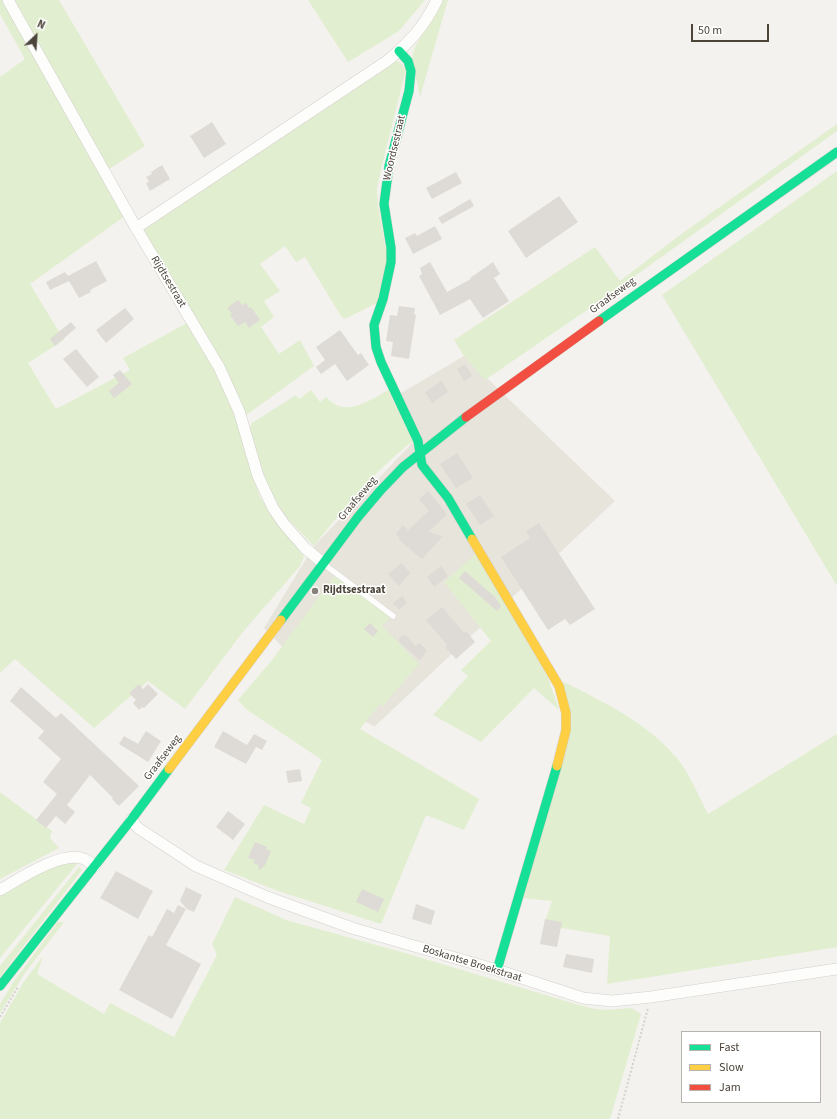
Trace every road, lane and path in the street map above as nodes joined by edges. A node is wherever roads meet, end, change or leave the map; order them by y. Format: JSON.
{"nodes":[{"id":1,"x":8,"y":0,"type":"edge"},
{"id":2,"x":437,"y":0,"type":"edge"},
{"id":3,"x":399,"y":51,"type":"junction"},
{"id":4,"x":837,"y":152,"type":"edge"},
{"id":5,"x":136,"y":228,"type":"junction"},
{"id":6,"x":420,"y":453,"type":"junction"},
{"id":7,"x":323,"y":563,"type":"junction"},
{"id":8,"x":393,"y":616,"type":"dead end"},
{"id":9,"x":131,"y":820,"type":"junction"},
{"id":10,"x":95,"y":866,"type":"junction"},
{"id":11,"x":0,"y":890,"type":"edge"},
{"id":12,"x":837,"y":969,"type":"edge"},
{"id":13,"x":497,"y":970,"type":"junction"},
{"id":14,"x":8,"y":976,"type":"junction"},
{"id":15,"x":0,"y":986,"type":"edge"},
{"id":16,"x":0,"y":996,"type":"edge"},
{"id":17,"x":651,"y":997,"type":"junction"},
{"id":18,"x":618,"y":1119,"type":"edge"}],
"edges":[{"from":1,"to":5,"type":"street","name":"Rijdtsestraat"},
{"from":2,"to":3,"type":"street"},
{"from":3,"to":5,"type":"street"},
{"from":3,"to":6,"type":"main road","name":"Woordsestraat"},
{"from":4,"to":6,"type":"main road","name":"Graafseweg"},
{"from":5,"to":7,"type":"street","name":"Rijdtsestraat"},
{"from":6,"to":7,"type":"main road","name":"Graafseweg"},
{"from":6,"to":13,"type":"main road","name":"Woordsestraat"},
{"from":7,"to":8,"type":"lane"},
{"from":7,"to":9,"type":"main road","name":"Graafseweg"},
{"from":9,"to":10,"type":"main road","name":"Graafseweg"},
{"from":9,"to":13,"type":"street","name":"Boskantse Broekstraat"},
{"from":10,"to":11,"type":"street"},
{"from":10,"to":14,"type":"main road","name":"Graafseweg"},
{"from":12,"to":17,"type":"street","name":"Boskantse Broekstraat"},
{"from":13,"to":17,"type":"street","name":"Boskantse Broekstraat"},
{"from":14,"to":15,"type":"main road","name":"Graafseweg"},
{"from":14,"to":16,"type":"main road","name":"Graafseweg"},
{"from":17,"to":18,"type":"path"}]}
